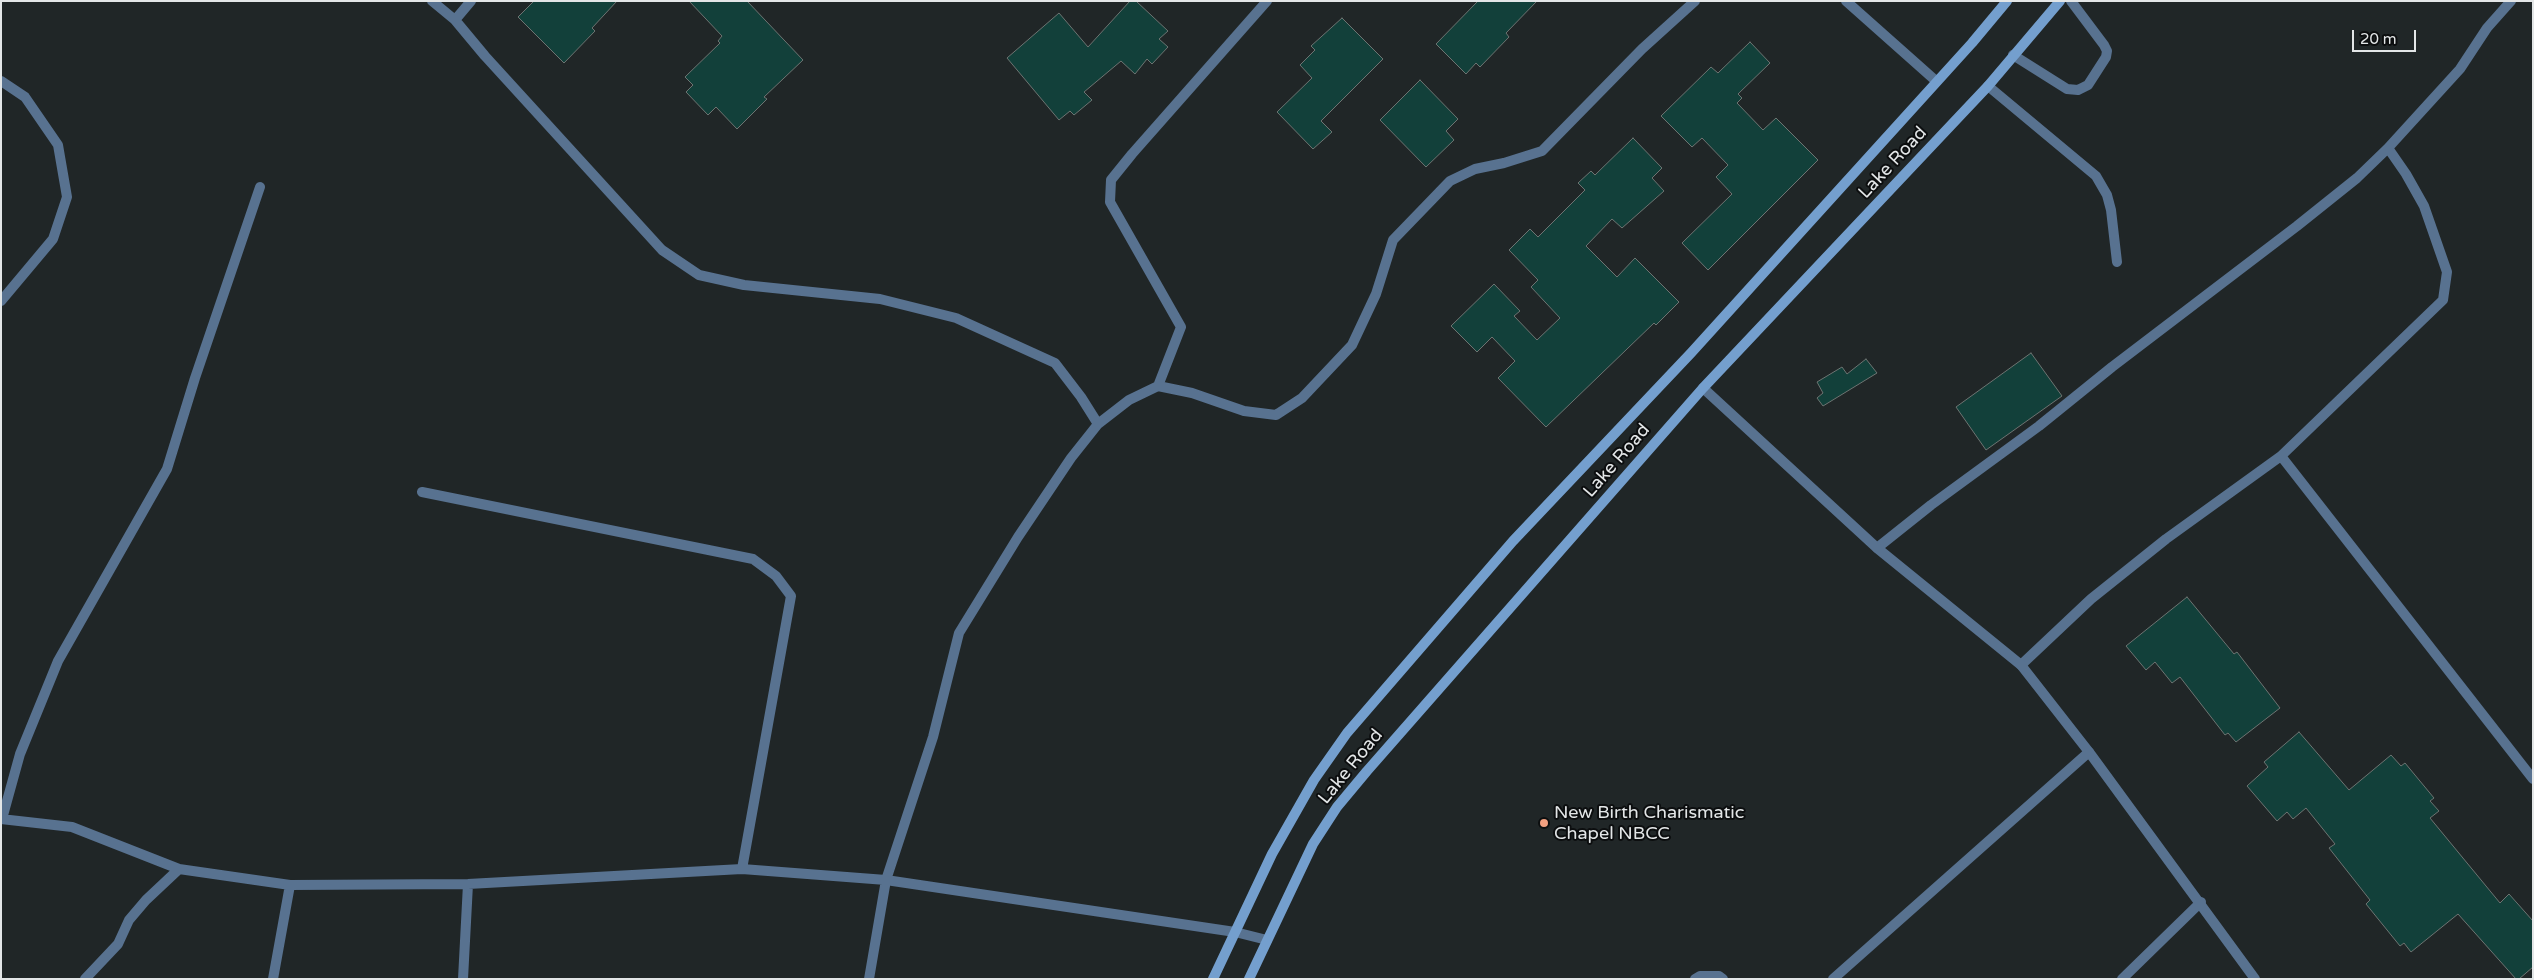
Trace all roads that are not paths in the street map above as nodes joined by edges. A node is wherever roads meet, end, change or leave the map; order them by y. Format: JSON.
{"nodes":[{"id":1,"x":432,"y":1,"type":"edge"},
{"id":2,"x":471,"y":1,"type":"edge"},
{"id":3,"x":1267,"y":1,"type":"edge"},
{"id":4,"x":1695,"y":1,"type":"edge"},
{"id":5,"x":1846,"y":1,"type":"edge"},
{"id":6,"x":2007,"y":1,"type":"edge"},
{"id":7,"x":2060,"y":1,"type":"edge"},
{"id":8,"x":2071,"y":1,"type":"edge"},
{"id":9,"x":2511,"y":1,"type":"edge"},
{"id":10,"x":455,"y":20,"type":"junction"},
{"id":11,"x":2013,"y":55,"type":"junction"},
{"id":12,"x":1,"y":81,"type":"edge"},
{"id":13,"x":1936,"y":81,"type":"junction"},
{"id":14,"x":1988,"y":86,"type":"junction"},
{"id":15,"x":2388,"y":148,"type":"junction"},
{"id":16,"x":260,"y":187,"type":"dead end"},
{"id":17,"x":2117,"y":262,"type":"dead end"},
{"id":18,"x":1,"y":301,"type":"edge"},
{"id":19,"x":1158,"y":386,"type":"junction"},
{"id":20,"x":1703,"y":388,"type":"junction"},
{"id":21,"x":1098,"y":424,"type":"junction"},
{"id":22,"x":2281,"y":456,"type":"junction"},
{"id":23,"x":422,"y":492,"type":"dead end"},
{"id":24,"x":1877,"y":548,"type":"junction"},
{"id":25,"x":2021,"y":665,"type":"junction"},
{"id":26,"x":2089,"y":752,"type":"junction"},
{"id":27,"x":2533,"y":779,"type":"edge"},
{"id":28,"x":2,"y":819,"type":"edge"},
{"id":29,"x":179,"y":869,"type":"junction"},
{"id":30,"x":742,"y":869,"type":"junction"},
{"id":31,"x":886,"y":880,"type":"junction"},
{"id":32,"x":468,"y":884,"type":"junction"},
{"id":33,"x":290,"y":885,"type":"junction"},
{"id":34,"x":2200,"y":902,"type":"junction"},
{"id":35,"x":1236,"y":932,"type":"junction"},
{"id":36,"x":1267,"y":940,"type":"junction"},
{"id":37,"x":85,"y":979,"type":"edge"},
{"id":38,"x":273,"y":979,"type":"edge"},
{"id":39,"x":463,"y":979,"type":"edge"},
{"id":40,"x":869,"y":979,"type":"edge"},
{"id":41,"x":1213,"y":979,"type":"edge"},
{"id":42,"x":1249,"y":979,"type":"edge"},
{"id":43,"x":1695,"y":979,"type":"edge"},
{"id":44,"x":1723,"y":979,"type":"edge"},
{"id":45,"x":1833,"y":979,"type":"edge"},
{"id":46,"x":2122,"y":979,"type":"edge"},
{"id":47,"x":2255,"y":979,"type":"edge"}],
"edges":[{"from":1,"to":10,"type":"street"},
{"from":2,"to":10,"type":"street"},
{"from":3,"to":19,"type":"street"},
{"from":4,"to":19,"type":"street"},
{"from":5,"to":13,"type":"street"},
{"from":6,"to":13,"type":"main road","name":"Lake Road"},
{"from":7,"to":11,"type":"main road","name":"Lake Road"},
{"from":8,"to":11,"type":"street"},
{"from":9,"to":15,"type":"street"},
{"from":10,"to":21,"type":"street"},
{"from":11,"to":14,"type":"main road","name":"Lake Road"},
{"from":12,"to":18,"type":"street"},
{"from":13,"to":35,"type":"main road","name":"Lake Road"},
{"from":14,"to":17,"type":"street"},
{"from":14,"to":20,"type":"main road","name":"Lake Road"},
{"from":15,"to":22,"type":"street"},
{"from":15,"to":24,"type":"street"},
{"from":16,"to":28,"type":"street"},
{"from":19,"to":21,"type":"street"},
{"from":20,"to":24,"type":"street"},
{"from":20,"to":36,"type":"main road","name":"Lake Road"},
{"from":21,"to":31,"type":"street"},
{"from":22,"to":25,"type":"street"},
{"from":22,"to":27,"type":"street"},
{"from":23,"to":30,"type":"street"},
{"from":24,"to":25,"type":"street"},
{"from":25,"to":26,"type":"street"},
{"from":26,"to":34,"type":"street"},
{"from":26,"to":45,"type":"street"},
{"from":28,"to":29,"type":"street"},
{"from":29,"to":33,"type":"street"},
{"from":29,"to":37,"type":"street"},
{"from":30,"to":31,"type":"street"},
{"from":30,"to":32,"type":"street"},
{"from":31,"to":35,"type":"street"},
{"from":31,"to":40,"type":"street"},
{"from":32,"to":33,"type":"street"},
{"from":32,"to":39,"type":"street"},
{"from":33,"to":38,"type":"street"},
{"from":34,"to":46,"type":"street"},
{"from":34,"to":47,"type":"street"},
{"from":35,"to":36,"type":"street"},
{"from":35,"to":41,"type":"main road","name":"Lake Road"},
{"from":36,"to":42,"type":"main road","name":"Lake Road"},
{"from":43,"to":44,"type":"street"}]}
